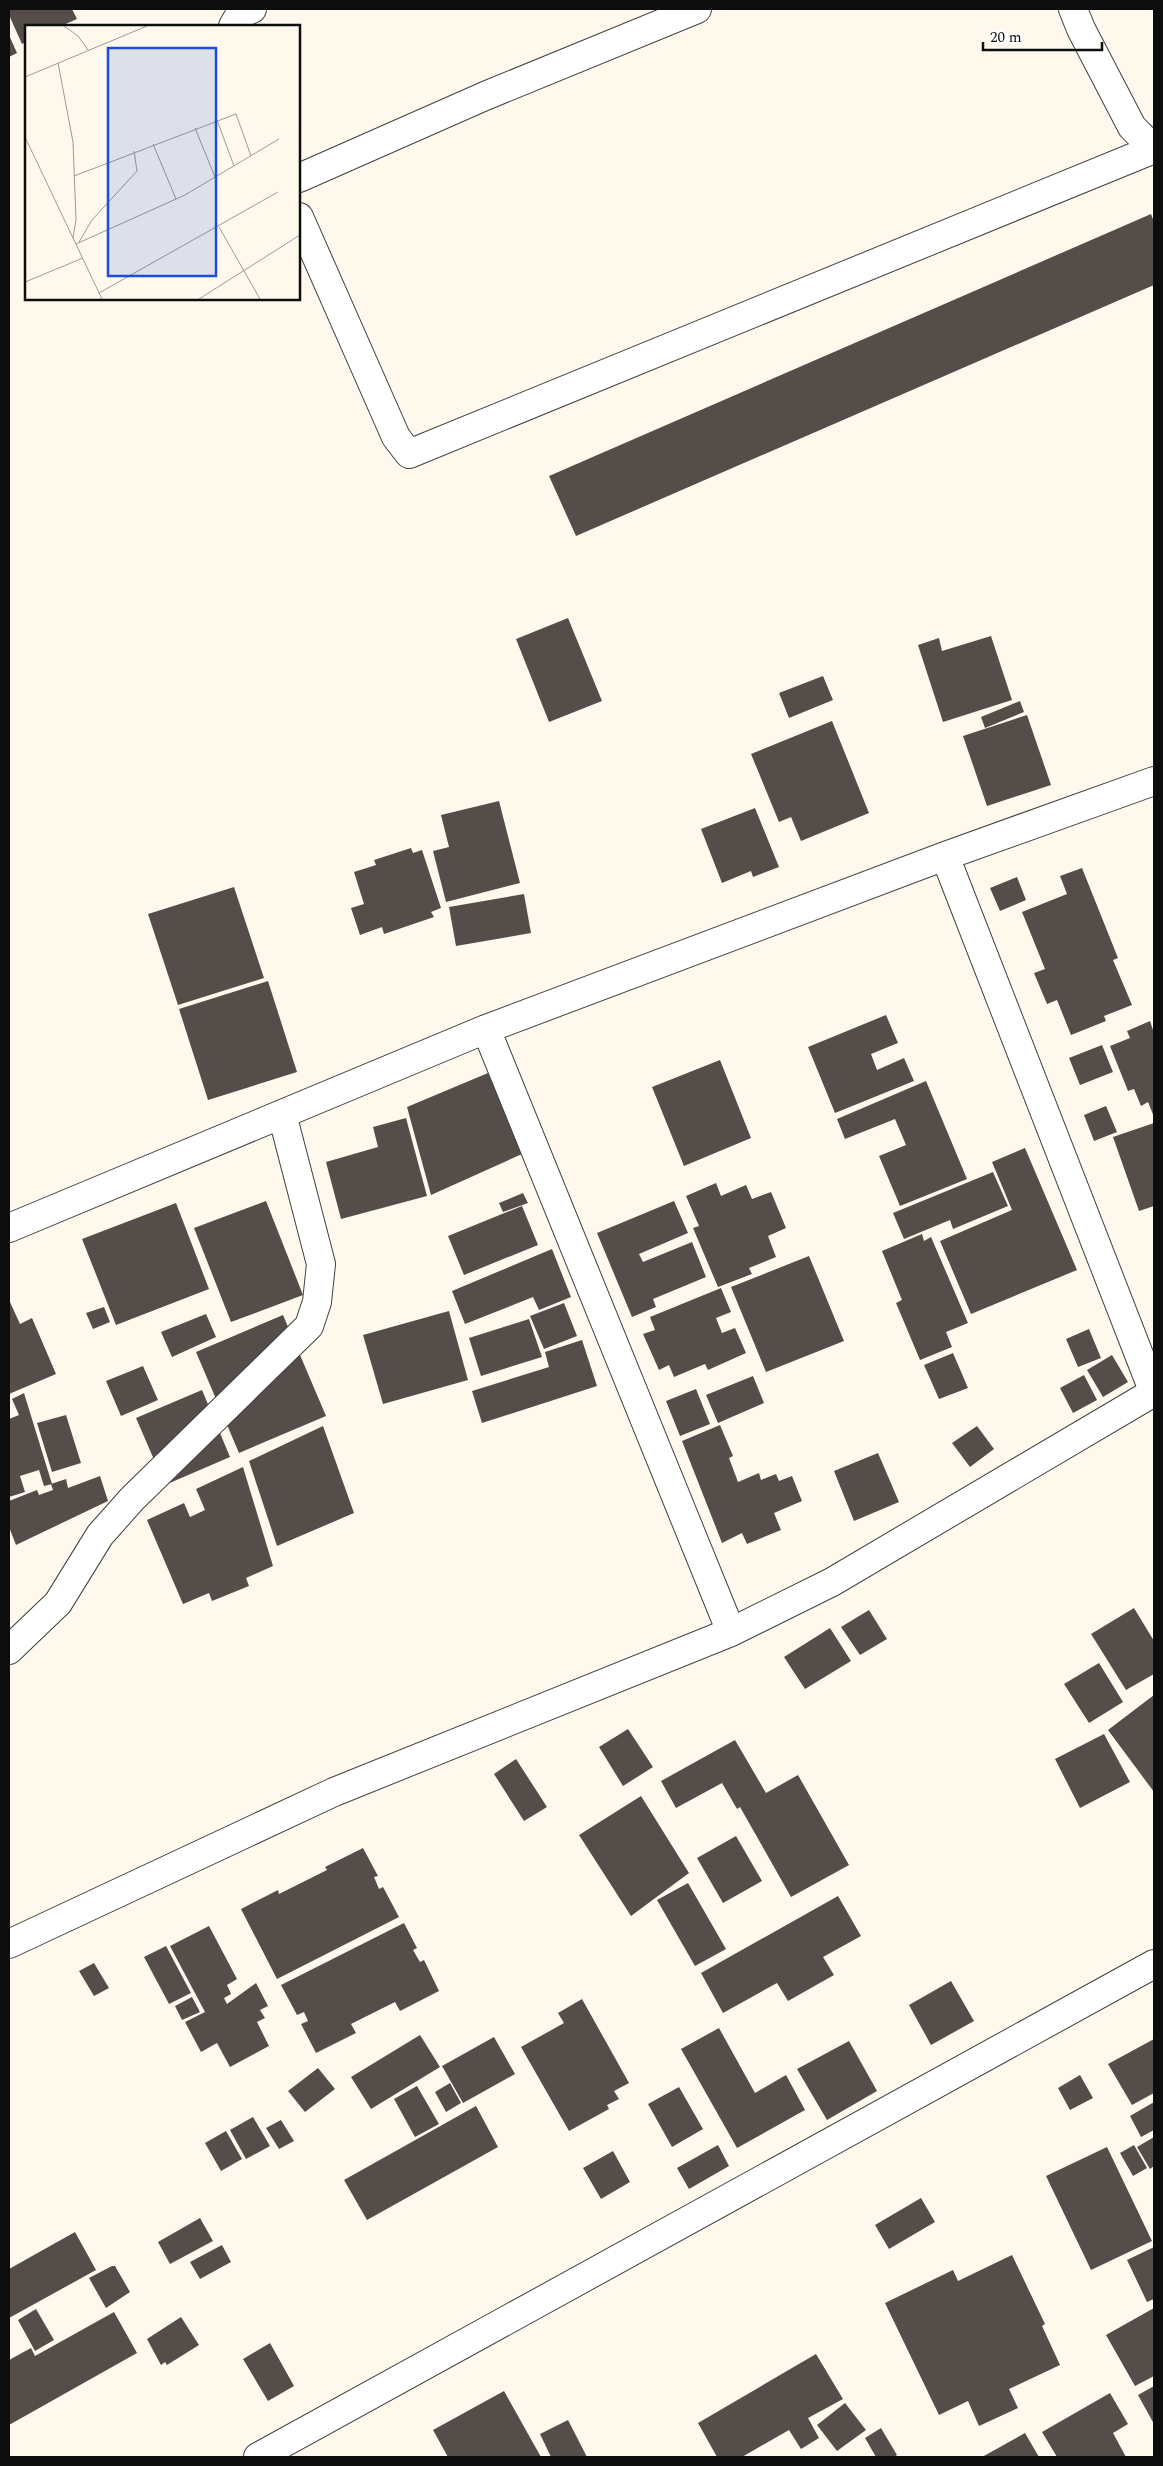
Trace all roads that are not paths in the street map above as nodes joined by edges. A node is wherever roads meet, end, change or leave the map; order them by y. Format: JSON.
{"nodes":[{"id":1,"x":252,"y":9,"type":"edge"},
{"id":2,"x":698,"y":9,"type":"edge"},
{"id":3,"x":1073,"y":9,"type":"edge"},
{"id":4,"x":234,"y":25,"type":"edge"},
{"id":5,"x":300,"y":178,"type":"edge"},
{"id":6,"x":300,"y":218,"type":"edge"},
{"id":7,"x":1154,"y":781,"type":"edge"},
{"id":8,"x":945,"y":856,"type":"junction"},
{"id":9,"x":486,"y":1029,"type":"junction"},
{"id":10,"x":282,"y":1114,"type":"junction"},
{"id":11,"x":9,"y":1228,"type":"edge"},
{"id":12,"x":1154,"y":1393,"type":"edge"},
{"id":13,"x":731,"y":1632,"type":"junction"},
{"id":14,"x":9,"y":1650,"type":"edge"},
{"id":15,"x":9,"y":1944,"type":"edge"},
{"id":16,"x":1154,"y":1964,"type":"edge"},
{"id":17,"x":258,"y":2457,"type":"edge"}],
"edges":[{"from":1,"to":4,"type":"street"},
{"from":2,"to":5,"type":"street"},
{"from":3,"to":6,"type":"street"},
{"from":7,"to":8,"type":"street"},
{"from":8,"to":9,"type":"street"},
{"from":8,"to":12,"type":"street"},
{"from":9,"to":10,"type":"street"},
{"from":9,"to":13,"type":"street"},
{"from":10,"to":11,"type":"street"},
{"from":10,"to":14,"type":"street"},
{"from":12,"to":13,"type":"street"},
{"from":13,"to":15,"type":"street"},
{"from":16,"to":17,"type":"street"}]}
